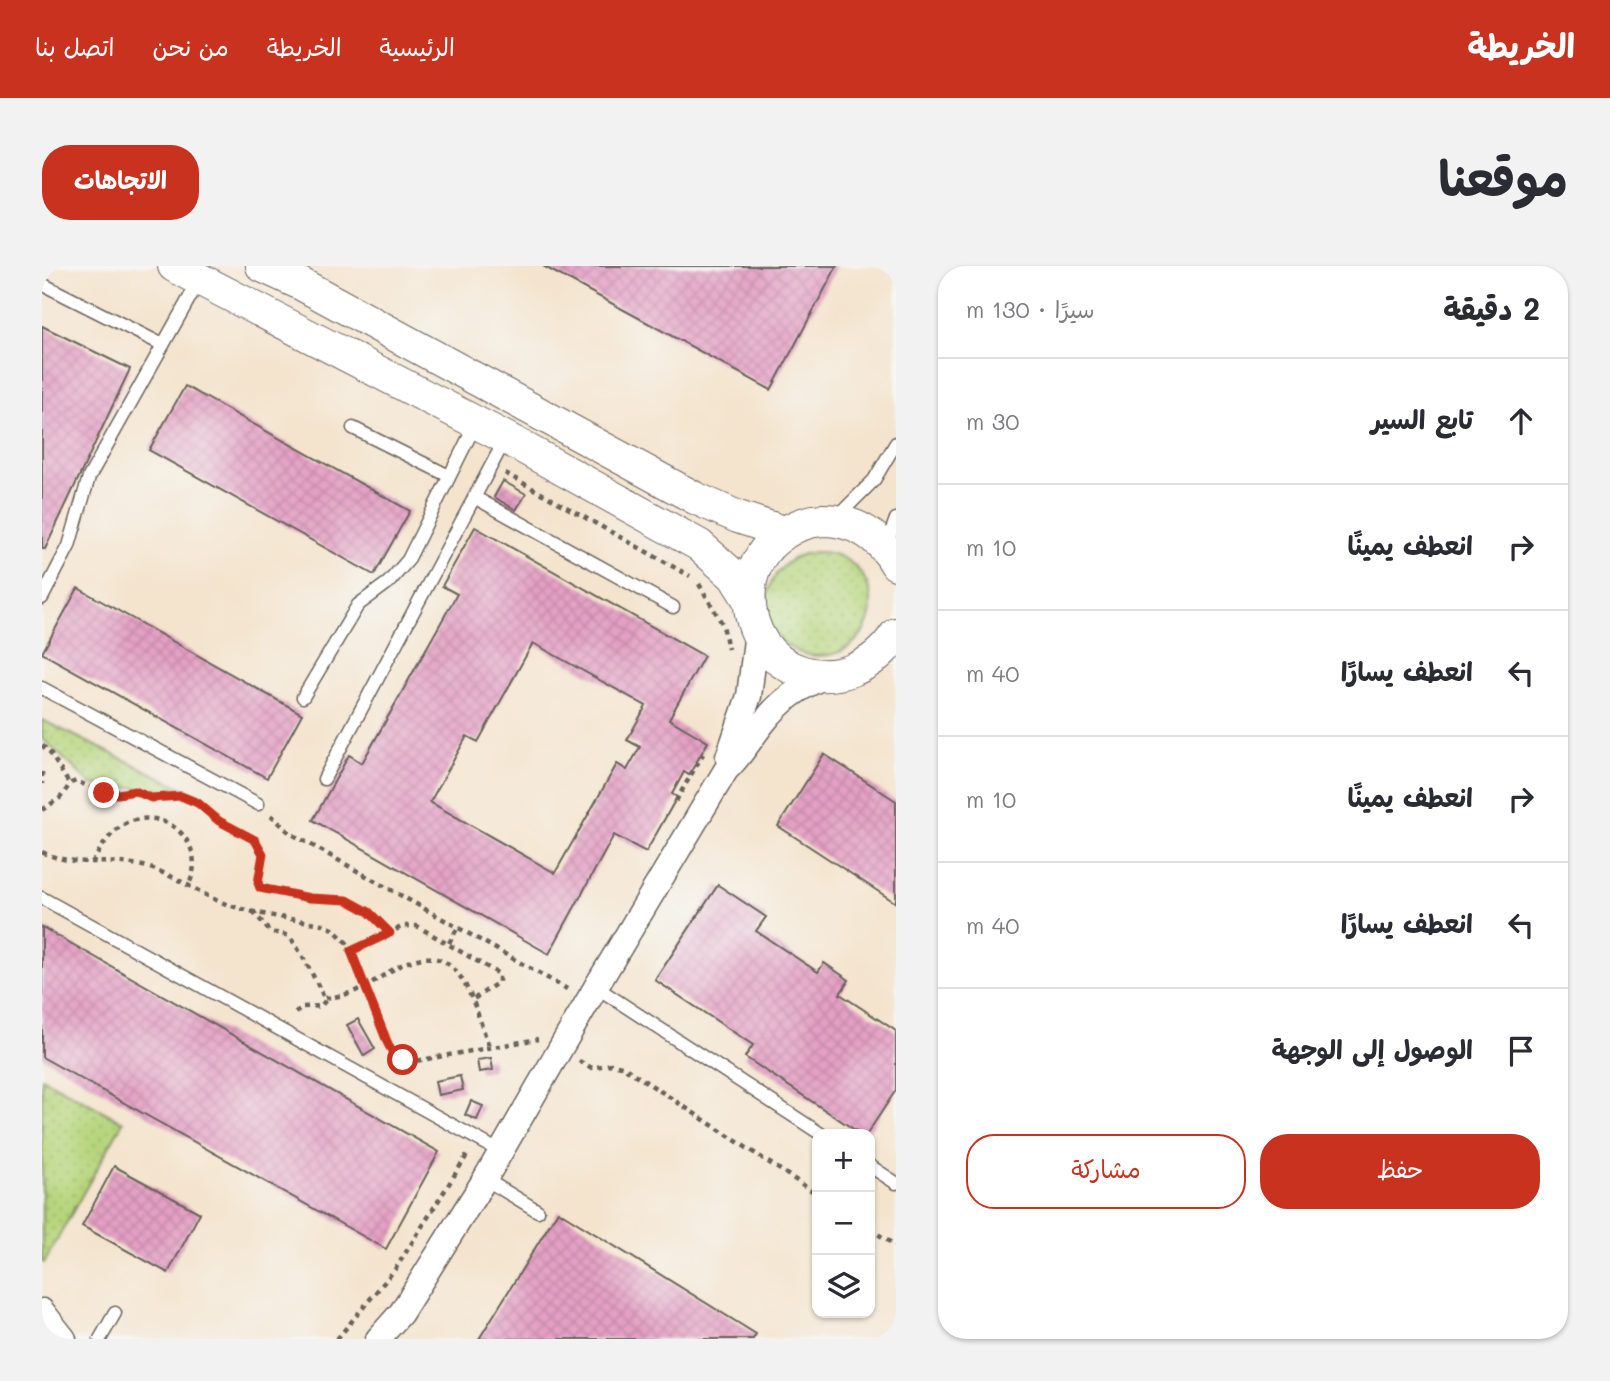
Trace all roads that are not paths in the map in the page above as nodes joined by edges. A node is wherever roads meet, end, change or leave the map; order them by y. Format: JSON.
{"nodes":[{"id":1,"x":265,"y":267,"type":"edge"},
{"id":2,"x":187,"y":272,"type":"edge"},
{"id":3,"x":42,"y":284,"type":"edge"},
{"id":4,"x":163,"y":345,"type":"junction"},
{"id":5,"x":476,"y":422,"type":"junction"},
{"id":6,"x":354,"y":428,"type":"dead end"},
{"id":7,"x":896,"y":443,"type":"edge"},
{"id":8,"x":499,"y":451,"type":"junction"},
{"id":9,"x":449,"y":476,"type":"junction"},
{"id":10,"x":474,"y":497,"type":"junction"},
{"id":11,"x":834,"y":520,"type":"junction"},
{"id":12,"x":784,"y":532,"type":"junction"},
{"id":13,"x":892,"y":547,"type":"edge"},
{"id":14,"x":42,"y":598,"type":"edge"},
{"id":15,"x":749,"y":600,"type":"junction"},
{"id":16,"x":673,"y":607,"type":"dead end"},
{"id":17,"x":757,"y":632,"type":"junction"},
{"id":18,"x":896,"y":634,"type":"edge"},
{"id":19,"x":858,"y":669,"type":"junction"},
{"id":20,"x":896,"y":674,"type":"edge"},
{"id":21,"x":826,"y":676,"type":"junction"},
{"id":22,"x":42,"y":688,"type":"edge"},
{"id":23,"x":303,"y":697,"type":"dead end"},
{"id":24,"x":726,"y":770,"type":"junction"},
{"id":25,"x":324,"y":779,"type":"dead end"},
{"id":26,"x":258,"y":804,"type":"road end"},
{"id":27,"x":42,"y":898,"type":"edge"},
{"id":28,"x":596,"y":987,"type":"junction"},
{"id":29,"x":813,"y":1129,"type":"edge"},
{"id":30,"x":501,"y":1152,"type":"junction"},
{"id":31,"x":875,"y":1169,"type":"edge"},
{"id":32,"x":485,"y":1179,"type":"junction"},
{"id":33,"x":896,"y":1183,"type":"edge"},
{"id":34,"x":538,"y":1211,"type":"dead end"},
{"id":35,"x":42,"y":1311,"type":"edge"},
{"id":36,"x":115,"y":1313,"type":"dead end"},
{"id":37,"x":401,"y":1313,"type":"junction"},
{"id":38,"x":64,"y":1339,"type":"edge"},
{"id":39,"x":100,"y":1339,"type":"edge"},
{"id":40,"x":378,"y":1339,"type":"edge"},
{"id":41,"x":393,"y":1339,"type":"edge"}],
"edges":[{"from":1,"to":12,"type":"street"},
{"from":2,"to":4,"type":"lane"},
{"from":2,"to":5,"type":"street"},
{"from":3,"to":4,"type":"lane"},
{"from":4,"to":14,"type":"lane"},
{"from":5,"to":8,"type":"street"},
{"from":5,"to":9,"type":"lane"},
{"from":6,"to":9,"type":"lane"},
{"from":7,"to":11,"type":"lane"},
{"from":8,"to":10,"type":"lane"},
{"from":8,"to":15,"type":"street"},
{"from":9,"to":23,"type":"lane"},
{"from":10,"to":16,"type":"lane"},
{"from":10,"to":25,"type":"lane"},
{"from":11,"to":12,"type":"street"},
{"from":11,"to":13,"type":"street"},
{"from":12,"to":15,"type":"street"},
{"from":15,"to":17,"type":"street"},
{"from":17,"to":21,"type":"street"},
{"from":17,"to":24,"type":"street"},
{"from":18,"to":19,"type":"street"},
{"from":19,"to":20,"type":"street"},
{"from":19,"to":21,"type":"street"},
{"from":21,"to":24,"type":"street"},
{"from":22,"to":26,"type":"lane"},
{"from":24,"to":28,"type":"street"},
{"from":27,"to":30,"type":"lane"},
{"from":28,"to":29,"type":"lane"},
{"from":28,"to":30,"type":"street"},
{"from":30,"to":32,"type":"street"},
{"from":31,"to":33,"type":"lane"},
{"from":32,"to":34,"type":"lane"},
{"from":32,"to":37,"type":"street"},
{"from":35,"to":38,"type":"street"},
{"from":36,"to":39,"type":"lane"},
{"from":37,"to":40,"type":"street"},
{"from":37,"to":41,"type":"street"}]}
